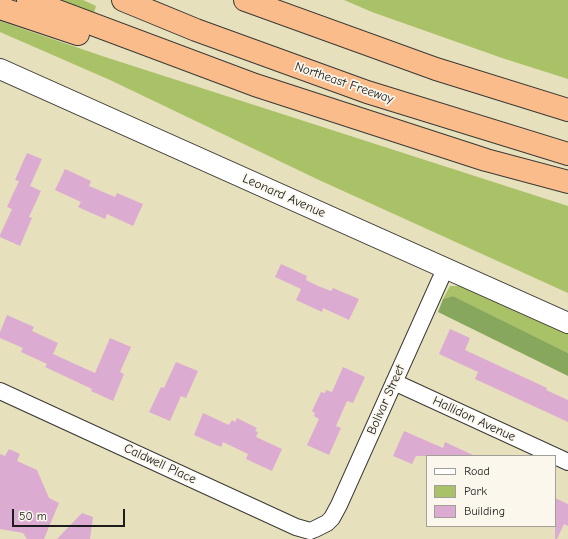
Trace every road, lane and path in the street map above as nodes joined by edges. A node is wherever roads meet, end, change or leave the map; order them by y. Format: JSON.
{"nodes":[{"id":1,"x":28,"y":0,"type":"edge"},
{"id":2,"x":123,"y":0,"type":"edge"},
{"id":3,"x":245,"y":0,"type":"edge"},
{"id":4,"x":287,"y":0,"type":"edge"},
{"id":5,"x":0,"y":8,"type":"edge"},
{"id":6,"x":0,"y":69,"type":"edge"},
{"id":7,"x":436,"y":69,"type":"junction"},
{"id":8,"x":255,"y":86,"type":"junction"},
{"id":9,"x":568,"y":110,"type":"edge"},
{"id":10,"x":568,"y":154,"type":"edge"},
{"id":11,"x":568,"y":182,"type":"edge"},
{"id":12,"x":445,"y":269,"type":"junction"},
{"id":13,"x":568,"y":323,"type":"edge"},
{"id":14,"x":394,"y":382,"type":"junction"},
{"id":15,"x":0,"y":391,"type":"edge"},
{"id":16,"x":553,"y":455,"type":"edge"},
{"id":17,"x":556,"y":456,"type":"edge"},
{"id":18,"x":568,"y":462,"type":"edge"},
{"id":19,"x":320,"y":527,"type":"joint"}],
"edges":[{"from":1,"to":8,"type":"highway"},
{"from":2,"to":10,"type":"highway","name":"Northeast Freeway"},
{"from":3,"to":7,"type":"highway"},
{"from":4,"to":7,"type":"highway"},
{"from":5,"to":8,"type":"highway"},
{"from":6,"to":12,"type":"street","name":"Leonard Avenue"},
{"from":7,"to":9,"type":"highway"},
{"from":8,"to":11,"type":"highway"},
{"from":12,"to":13,"type":"street","name":"Leonard Avenue"},
{"from":12,"to":14,"type":"street","name":"Bolivar Street"},
{"from":14,"to":16,"type":"street","name":"Hallidon Avenue"},
{"from":14,"to":19,"type":"street","name":"Bolivar Street"},
{"from":15,"to":19,"type":"street","name":"Caldwell Place"},
{"from":17,"to":18,"type":"street","name":"Hallidon Avenue"}]}
